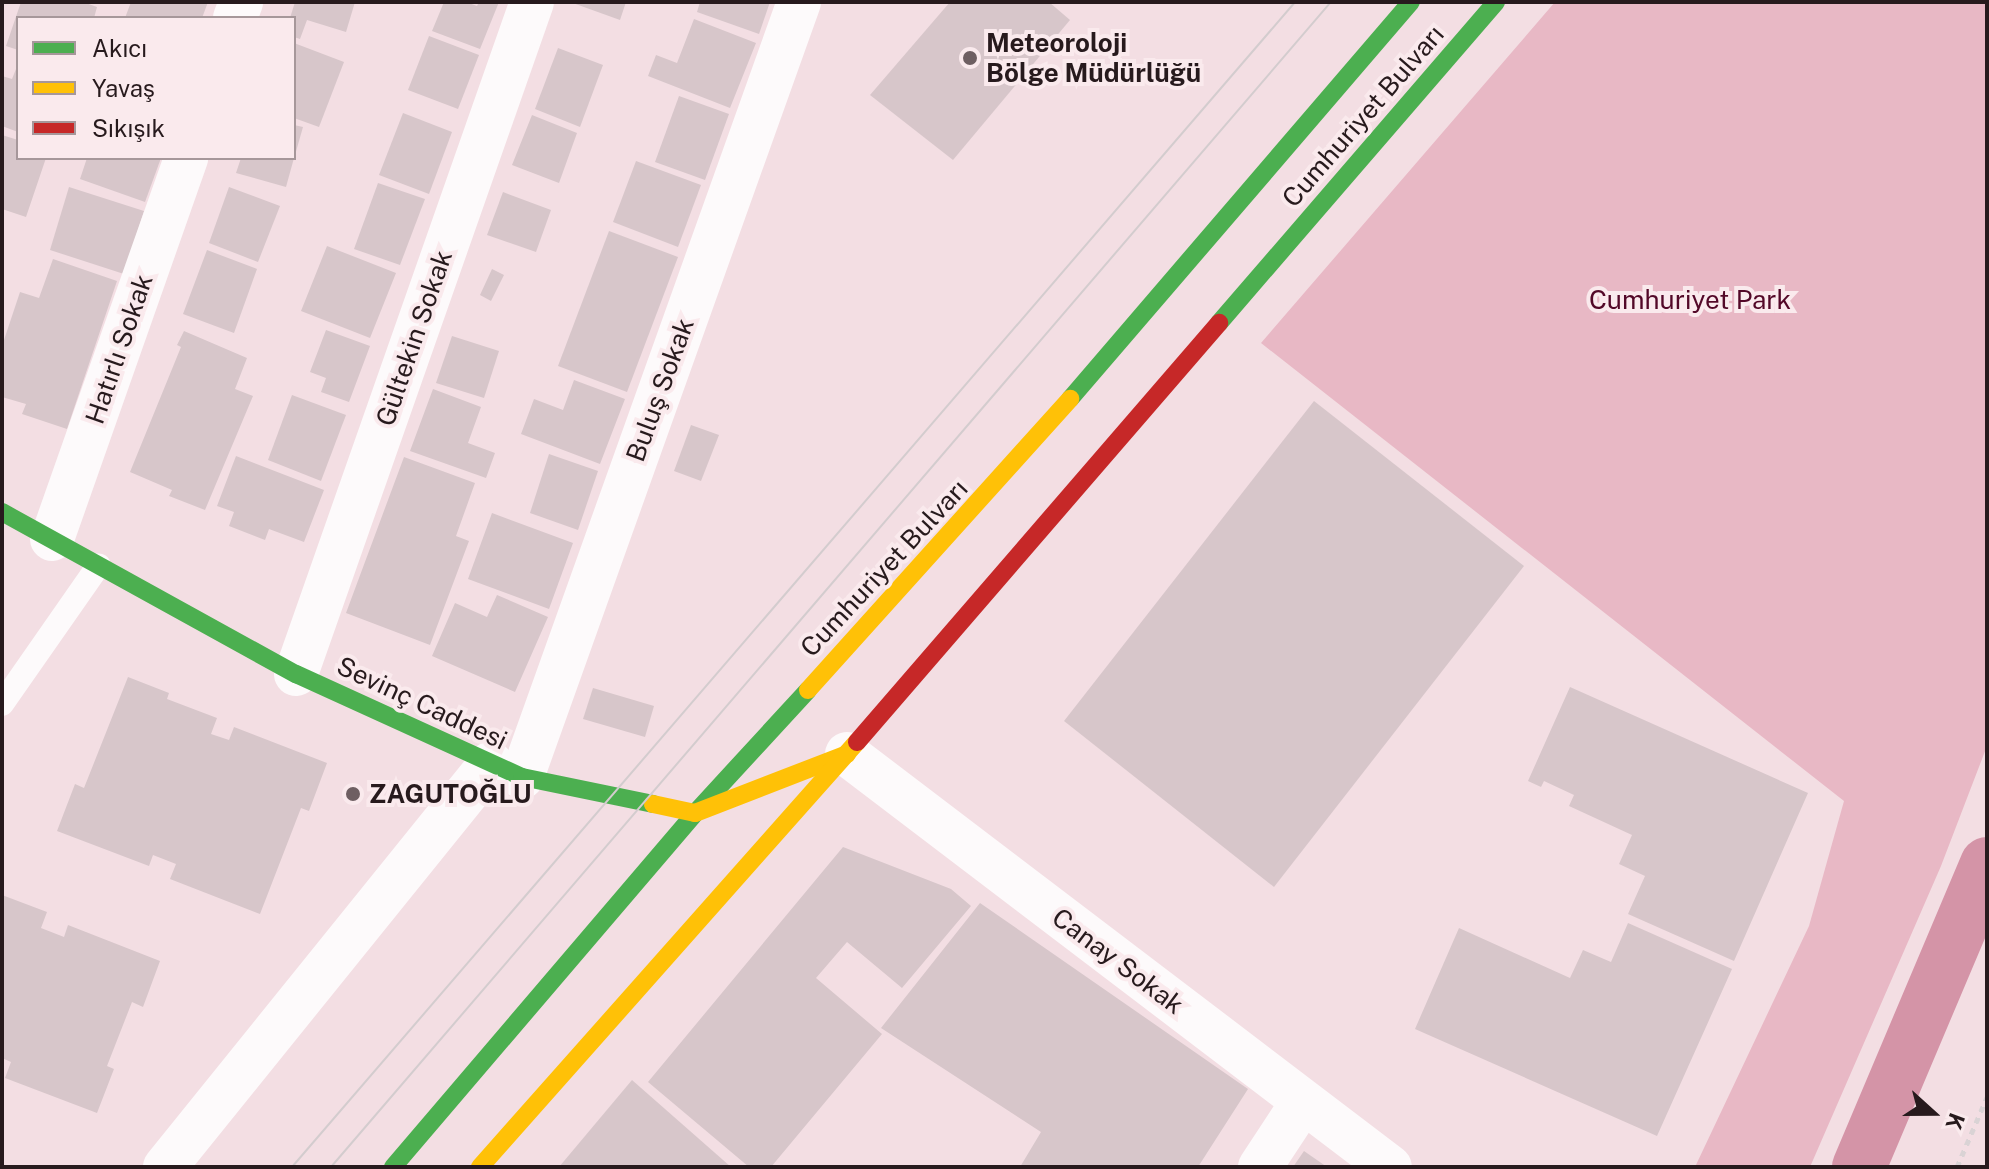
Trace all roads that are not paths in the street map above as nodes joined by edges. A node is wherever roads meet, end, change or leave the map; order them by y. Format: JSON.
{"nodes":[{"id":1,"x":532,"y":2,"type":"edge"},
{"id":2,"x":799,"y":2,"type":"edge"},
{"id":3,"x":1411,"y":2,"type":"edge"},
{"id":4,"x":1496,"y":2,"type":"edge"},
{"id":5,"x":185,"y":160,"type":"edge"},
{"id":6,"x":2,"y":512,"type":"edge"},
{"id":7,"x":52,"y":539,"type":"junction"},
{"id":8,"x":99,"y":565,"type":"junction"},
{"id":9,"x":296,"y":674,"type":"junction"},
{"id":10,"x":2,"y":704,"type":"edge"},
{"id":11,"x":847,"y":754,"type":"junction"},
{"id":12,"x":507,"y":770,"type":"junction"},
{"id":13,"x":695,"y":813,"type":"junction"},
{"id":14,"x":1302,"y":1103,"type":"junction"},
{"id":15,"x":165,"y":1167,"type":"edge"},
{"id":16,"x":393,"y":1167,"type":"edge"},
{"id":17,"x":480,"y":1167,"type":"edge"},
{"id":18,"x":1260,"y":1167,"type":"edge"},
{"id":19,"x":1390,"y":1167,"type":"edge"}],
"edges":[{"from":1,"to":9,"type":"street","name":"Gültekin Sokak"},
{"from":2,"to":12,"type":"street","name":"Buluş Sokak"},
{"from":3,"to":13,"type":"main road","name":"Cumhuriyet Bulvarı"},
{"from":4,"to":11,"type":"main road","name":"Cumhuriyet Bulvarı"},
{"from":5,"to":7,"type":"street","name":"Hatırlı Sokak"},
{"from":6,"to":7,"type":"main road","name":"Sevinç Caddesi"},
{"from":7,"to":8,"type":"main road","name":"Sevinç Caddesi"},
{"from":8,"to":9,"type":"main road","name":"Sevinç Caddesi"},
{"from":8,"to":10,"type":"lane"},
{"from":9,"to":12,"type":"main road","name":"Sevinç Caddesi"},
{"from":11,"to":13,"type":"main road"},
{"from":11,"to":14,"type":"street","name":"Canay Sokak"},
{"from":11,"to":17,"type":"main road","name":"Cumhuriyet Bulvarı"},
{"from":12,"to":13,"type":"main road","name":"Sevinç Caddesi"},
{"from":12,"to":15,"type":"street","name":"Buluş Sokak"},
{"from":13,"to":16,"type":"main road","name":"Cumhuriyet Bulvarı"},
{"from":14,"to":18,"type":"street"},
{"from":14,"to":19,"type":"street","name":"Canay Sokak"}]}
